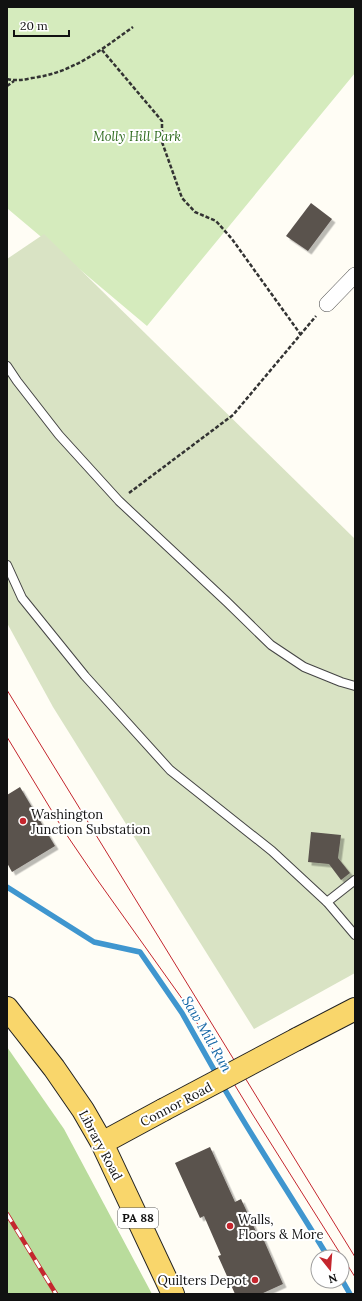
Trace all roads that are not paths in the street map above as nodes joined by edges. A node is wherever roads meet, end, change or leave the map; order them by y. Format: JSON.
{"nodes":[{"id":1,"x":355,"y":275,"type":"edge"},
{"id":2,"x":327,"y":304,"type":"road end"},
{"id":3,"x":7,"y":366,"type":"edge"},
{"id":4,"x":7,"y":565,"type":"edge"},
{"id":5,"x":355,"y":686,"type":"edge"},
{"id":6,"x":355,"y":880,"type":"edge"},
{"id":7,"x":327,"y":902,"type":"junction"},
{"id":8,"x":355,"y":935,"type":"edge"},
{"id":9,"x":7,"y":1008,"type":"edge"},
{"id":10,"x":355,"y":1009,"type":"edge"},
{"id":11,"x":102,"y":1142,"type":"junction"},
{"id":12,"x":173,"y":1294,"type":"edge"}],
"edges":[{"from":1,"to":2,"type":"street"},
{"from":3,"to":5,"type":"lane"},
{"from":4,"to":7,"type":"lane"},
{"from":6,"to":7,"type":"lane"},
{"from":7,"to":8,"type":"lane"},
{"from":9,"to":11,"type":"main road","name":"Library Road","number":"PA 88"},
{"from":10,"to":11,"type":"main road","name":"Connor Road","bridge":true},
{"from":11,"to":12,"type":"main road","name":"Library Road","number":"PA 88"}]}
